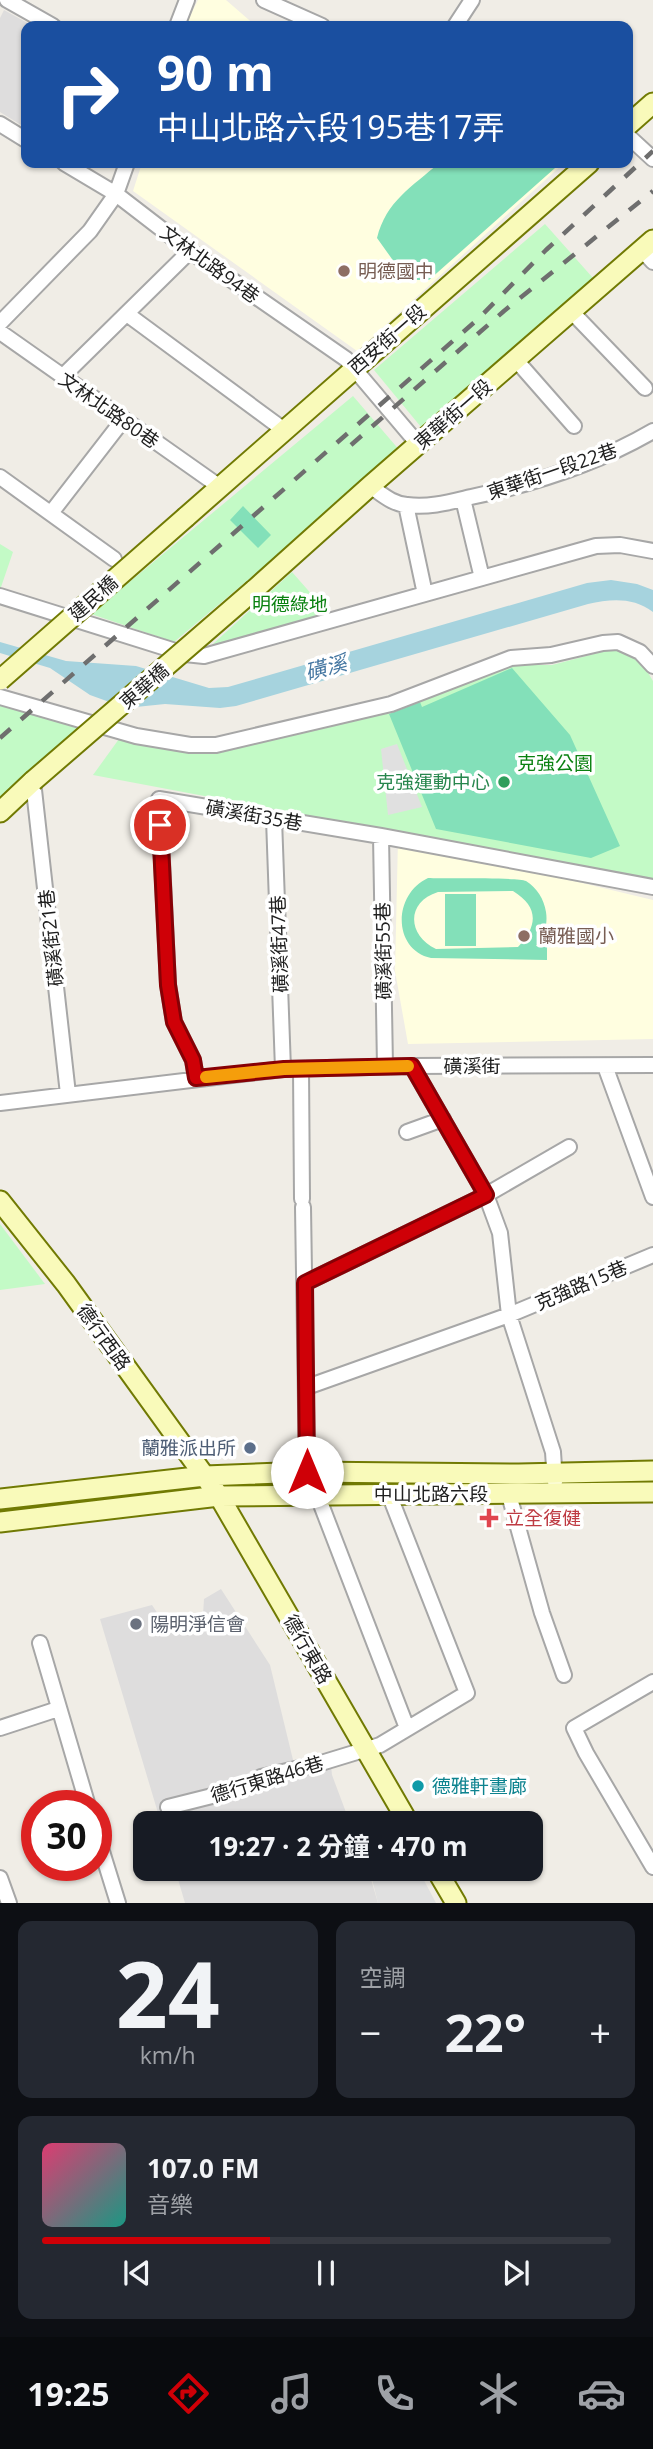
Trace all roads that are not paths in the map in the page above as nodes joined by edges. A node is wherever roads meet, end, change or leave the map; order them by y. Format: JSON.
{"nodes":[{"id":1,"x":187,"y":0,"type":"edge"},
{"id":2,"x":264,"y":0,"type":"edge"},
{"id":3,"x":472,"y":0,"type":"edge"},
{"id":4,"x":3,"y":1,"type":"edge"},
{"id":5,"x":43,"y":21,"type":"edge"},
{"id":6,"x":179,"y":21,"type":"edge"},
{"id":7,"x":311,"y":21,"type":"edge"},
{"id":8,"x":458,"y":21,"type":"edge"},
{"id":9,"x":653,"y":103,"type":"edge"},
{"id":10,"x":633,"y":121,"type":"edge"},
{"id":11,"x":0,"y":124,"type":"edge"},
{"id":12,"x":21,"y":137,"type":"edge"},
{"id":13,"x":633,"y":141,"type":"edge"},
{"id":14,"x":653,"y":159,"type":"edge"},
{"id":15,"x":72,"y":168,"type":"edge"},
{"id":16,"x":125,"y":168,"type":"edge"},
{"id":17,"x":583,"y":168,"type":"edge"},
{"id":18,"x":116,"y":194,"type":"junction"},
{"id":19,"x":649,"y":250,"type":"edge"},
{"id":20,"x":190,"y":251,"type":"junction"},
{"id":21,"x":570,"y":310,"type":"junction"},
{"id":22,"x":127,"y":314,"type":"junction"},
{"id":23,"x":0,"y":323,"type":"edge"},
{"id":24,"x":0,"y":332,"type":"edge"},
{"id":25,"x":516,"y":360,"type":"junction"},
{"id":26,"x":354,"y":369,"type":"junction"},
{"id":27,"x":62,"y":377,"type":"junction"},
{"id":28,"x":645,"y":388,"type":"dead end"},
{"id":29,"x":123,"y":420,"type":"junction"},
{"id":30,"x":574,"y":426,"type":"dead end"},
{"id":31,"x":285,"y":429,"type":"junction"},
{"id":32,"x":653,"y":431,"type":"edge"},
{"id":33,"x":418,"y":444,"type":"junction"},
{"id":34,"x":0,"y":477,"type":"edge"},
{"id":35,"x":370,"y":486,"type":"junction"},
{"id":36,"x":219,"y":487,"type":"junction"},
{"id":37,"x":463,"y":499,"type":"junction"},
{"id":38,"x":406,"y":505,"type":"junction"},
{"id":39,"x":51,"y":513,"type":"junction"},
{"id":40,"x":186,"y":517,"type":"joint"},
{"id":41,"x":653,"y":551,"type":"edge"},
{"id":42,"x":114,"y":559,"type":"dead end"},
{"id":43,"x":482,"y":578,"type":"junction"},
{"id":44,"x":254,"y":590,"type":"joint"},
{"id":45,"x":425,"y":594,"type":"junction"},
{"id":46,"x":0,"y":596,"type":"edge"},
{"id":47,"x":653,"y":666,"type":"edge"},
{"id":48,"x":0,"y":680,"type":"edge"},
{"id":49,"x":0,"y":698,"type":"edge"},
{"id":50,"x":33,"y":781,"type":"junction"},
{"id":51,"x":0,"y":812,"type":"edge"},
{"id":52,"x":274,"y":819,"type":"junction"},
{"id":53,"x":382,"y":836,"type":"junction"},
{"id":54,"x":653,"y":887,"type":"edge"},
{"id":55,"x":653,"y":1065,"type":"edge"},
{"id":56,"x":385,"y":1066,"type":"junction"},
{"id":57,"x":412,"y":1066,"type":"junction"},
{"id":58,"x":605,"y":1066,"type":"junction"},
{"id":59,"x":284,"y":1069,"type":"junction"},
{"id":60,"x":301,"y":1069,"type":"junction"},
{"id":61,"x":196,"y":1078,"type":"junction"},
{"id":62,"x":68,"y":1094,"type":"junction"},
{"id":63,"x":0,"y":1103,"type":"edge"},
{"id":64,"x":443,"y":1119,"type":"junction"},
{"id":65,"x":407,"y":1132,"type":"dead end"},
{"id":66,"x":569,"y":1147,"type":"dead end"},
{"id":67,"x":486,"y":1195,"type":"junction"},
{"id":68,"x":653,"y":1197,"type":"edge"},
{"id":69,"x":0,"y":1201,"type":"edge"},
{"id":70,"x":653,"y":1255,"type":"edge"},
{"id":71,"x":305,"y":1283,"type":"junction"},
{"id":72,"x":509,"y":1315,"type":"junction"},
{"id":73,"x":307,"y":1387,"type":"junction"},
{"id":74,"x":653,"y":1471,"type":"edge"},
{"id":75,"x":307,"y":1472,"type":"junction"},
{"id":76,"x":554,"y":1474,"type":"junction"},
{"id":77,"x":205,"y":1476,"type":"junction"},
{"id":78,"x":653,"y":1492,"type":"edge"},
{"id":79,"x":317,"y":1494,"type":"junction"},
{"id":80,"x":389,"y":1494,"type":"junction"},
{"id":81,"x":555,"y":1494,"type":"junction"},
{"id":82,"x":509,"y":1495,"type":"junction"},
{"id":83,"x":219,"y":1496,"type":"junction"},
{"id":84,"x":0,"y":1499,"type":"edge"},
{"id":85,"x":0,"y":1522,"type":"edge"},
{"id":86,"x":40,"y":1643,"type":"dead end"},
{"id":87,"x":564,"y":1675,"type":"dead end"},
{"id":88,"x":653,"y":1682,"type":"edge"},
{"id":89,"x":58,"y":1709,"type":"junction"},
{"id":90,"x":0,"y":1728,"type":"edge"},
{"id":91,"x":407,"y":1728,"type":"junction"},
{"id":92,"x":367,"y":1749,"type":"junction"},
{"id":93,"x":83,"y":1790,"type":"edge"},
{"id":94,"x":168,"y":1807,"type":"dead end"},
{"id":95,"x":403,"y":1811,"type":"edge"},
{"id":96,"x":653,"y":1867,"type":"edge"},
{"id":97,"x":0,"y":1878,"type":"edge"},
{"id":98,"x":111,"y":1881,"type":"edge"},
{"id":99,"x":443,"y":1881,"type":"edge"},
{"id":100,"x":9,"y":1903,"type":"edge"},
{"id":101,"x":118,"y":1903,"type":"edge"},
{"id":102,"x":456,"y":1903,"type":"edge"}],
"edges":[{"from":1,"to":6,"type":"street"},
{"from":2,"to":7,"type":"street"},
{"from":3,"to":8,"type":"street"},
{"from":4,"to":5,"type":"street"},
{"from":9,"to":10,"type":"street"},
{"from":11,"to":12,"type":"street"},
{"from":13,"to":14,"type":"street"},
{"from":15,"to":18,"type":"street","name":"文林北路94巷"},
{"from":16,"to":18,"type":"street"},
{"from":17,"to":26,"type":"street","name":"西安街一段"},
{"from":18,"to":20,"type":"street","name":"文林北路94巷"},
{"from":18,"to":23,"type":"street"},
{"from":19,"to":21,"type":"street","name":"東華街一段"},
{"from":20,"to":22,"type":"street"},
{"from":20,"to":26,"type":"street","name":"文林北路94巷"},
{"from":21,"to":25,"type":"street","name":"東華街一段"},
{"from":21,"to":28,"type":"street"},
{"from":22,"to":27,"type":"street"},
{"from":22,"to":31,"type":"street"},
{"from":24,"to":27,"type":"street","name":"文林北路80巷"},
{"from":25,"to":30,"type":"street"},
{"from":25,"to":33,"type":"street","name":"東華街一段"},
{"from":26,"to":31,"type":"street","name":"西安街一段"},
{"from":26,"to":33,"type":"street","name":"文林北路94巷"},
{"from":27,"to":29,"type":"street","name":"文林北路80巷"},
{"from":29,"to":36,"type":"street","name":"文林北路80巷"},
{"from":29,"to":39,"type":"street"},
{"from":31,"to":36,"type":"street","name":"西安街一段"},
{"from":32,"to":37,"type":"street","name":"東華街一段22巷"},
{"from":33,"to":35,"type":"street","name":"東華街一段"},
{"from":34,"to":39,"type":"street"},
{"from":35,"to":38,"type":"street","name":"東華街一段22巷"},
{"from":35,"to":44,"type":"street","name":"東華街一段"},
{"from":36,"to":40,"type":"street","name":"西安街一段"},
{"from":37,"to":38,"type":"street","name":"東華街一段22巷"},
{"from":37,"to":43,"type":"street"},
{"from":38,"to":45,"type":"street"},
{"from":39,"to":42,"type":"street"},
{"from":40,"to":48,"type":"street","name":"建民橋","bridge":true},
{"from":41,"to":43,"type":"street"},
{"from":43,"to":45,"type":"street"},
{"from":44,"to":50,"type":"street","name":"東華橋","bridge":true},
{"from":45,"to":46,"type":"street"},
{"from":47,"to":49,"type":"street"},
{"from":50,"to":51,"type":"street","name":"東華橋"},
{"from":50,"to":62,"type":"street","name":"磺溪街21巷"},
{"from":52,"to":53,"type":"street","name":"磺溪街35巷"},
{"from":52,"to":59,"type":"street","name":"磺溪街47巷"},
{"from":52,"to":61,"type":"street","name":"磺溪街35巷"},
{"from":53,"to":54,"type":"street","name":"磺溪街35巷"},
{"from":53,"to":56,"type":"street","name":"磺溪街55巷"},
{"from":55,"to":58,"type":"street","name":"磺溪街"},
{"from":56,"to":57,"type":"street","name":"磺溪街"},
{"from":56,"to":60,"type":"street","name":"磺溪街"},
{"from":57,"to":58,"type":"street","name":"磺溪街"},
{"from":57,"to":64,"type":"street"},
{"from":58,"to":68,"type":"street"},
{"from":59,"to":60,"type":"street","name":"磺溪街"},
{"from":59,"to":61,"type":"street","name":"磺溪街"},
{"from":60,"to":71,"type":"street"},
{"from":61,"to":62,"type":"street","name":"磺溪街"},
{"from":62,"to":63,"type":"street","name":"磺溪街"},
{"from":64,"to":65,"type":"street"},
{"from":64,"to":67,"type":"street"},
{"from":66,"to":67,"type":"street"},
{"from":67,"to":71,"type":"street"},
{"from":67,"to":72,"type":"street"},
{"from":69,"to":77,"type":"street","name":"德行西路"},
{"from":70,"to":72,"type":"street","name":"克強路15巷"},
{"from":71,"to":73,"type":"street"},
{"from":72,"to":73,"type":"street","name":"克強路15巷"},
{"from":72,"to":76,"type":"street"},
{"from":73,"to":75,"type":"street"},
{"from":74,"to":76,"type":"street","name":"中山北路六段"},
{"from":75,"to":76,"type":"street","name":"中山北路六段"},
{"from":75,"to":77,"type":"street","name":"中山北路六段"},
{"from":76,"to":81,"type":"street"},
{"from":77,"to":83,"type":"street","name":"德行東路"},
{"from":77,"to":84,"type":"street","name":"中山北路六段"},
{"from":78,"to":81,"type":"street","name":"中山北路六段"},
{"from":79,"to":80,"type":"street","name":"中山北路六段"},
{"from":79,"to":83,"type":"street","name":"中山北路六段"},
{"from":79,"to":91,"type":"street"},
{"from":80,"to":82,"type":"street","name":"中山北路六段"},
{"from":80,"to":91,"type":"street","name":"德行東路46巷"},
{"from":81,"to":82,"type":"street","name":"中山北路六段"},
{"from":82,"to":87,"type":"street"},
{"from":83,"to":85,"type":"street","name":"中山北路六段"},
{"from":83,"to":92,"type":"street","name":"德行東路"},
{"from":86,"to":89,"type":"street"},
{"from":88,"to":96,"type":"street"},
{"from":89,"to":90,"type":"street"},
{"from":89,"to":93,"type":"street"},
{"from":91,"to":92,"type":"street","name":"德行東路46巷"},
{"from":92,"to":94,"type":"street","name":"德行東路46巷"},
{"from":92,"to":95,"type":"street","name":"德行東路"},
{"from":97,"to":100,"type":"street"},
{"from":98,"to":101,"type":"street"},
{"from":99,"to":102,"type":"street"}]}
